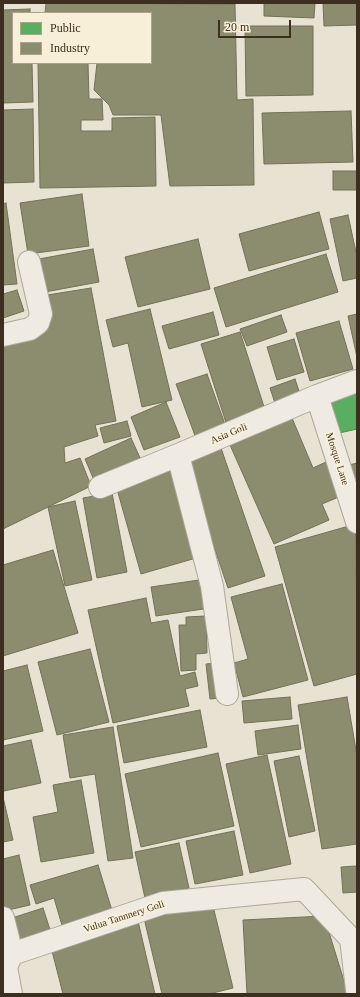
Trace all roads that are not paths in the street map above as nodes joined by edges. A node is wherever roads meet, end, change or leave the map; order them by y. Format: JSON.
{"nodes":[{"id":1,"x":29,"y":262,"type":"dead end"},
{"id":2,"x":3,"y":335,"type":"edge"},
{"id":3,"x":357,"y":381,"type":"edge"},
{"id":4,"x":316,"y":396,"type":"junction"},
{"id":5,"x":178,"y":456,"type":"junction"},
{"id":6,"x":100,"y":487,"type":"dead end"},
{"id":7,"x":357,"y":522,"type":"edge"},
{"id":8,"x":227,"y":694,"type":"dead end"},
{"id":9,"x":3,"y":918,"type":"edge"},
{"id":10,"x":354,"y":938,"type":"edge"},
{"id":11,"x":7,"y":963,"type":"edge"},
{"id":12,"x":357,"y":990,"type":"edge"},
{"id":13,"x":12,"y":994,"type":"edge"}],
"edges":[{"from":1,"to":2,"type":"street"},
{"from":3,"to":4,"type":"street","name":"Asia Goli"},
{"from":4,"to":5,"type":"street","name":"Asia Goli"},
{"from":4,"to":7,"type":"street","name":"Mosque Lane"},
{"from":5,"to":6,"type":"street","name":"Asia Goli"},
{"from":5,"to":8,"type":"street"},
{"from":9,"to":11,"type":"street"},
{"from":10,"to":11,"type":"street","name":"Vulua Tannnery Goli"},
{"from":10,"to":12,"type":"street"},
{"from":11,"to":13,"type":"street"}]}
